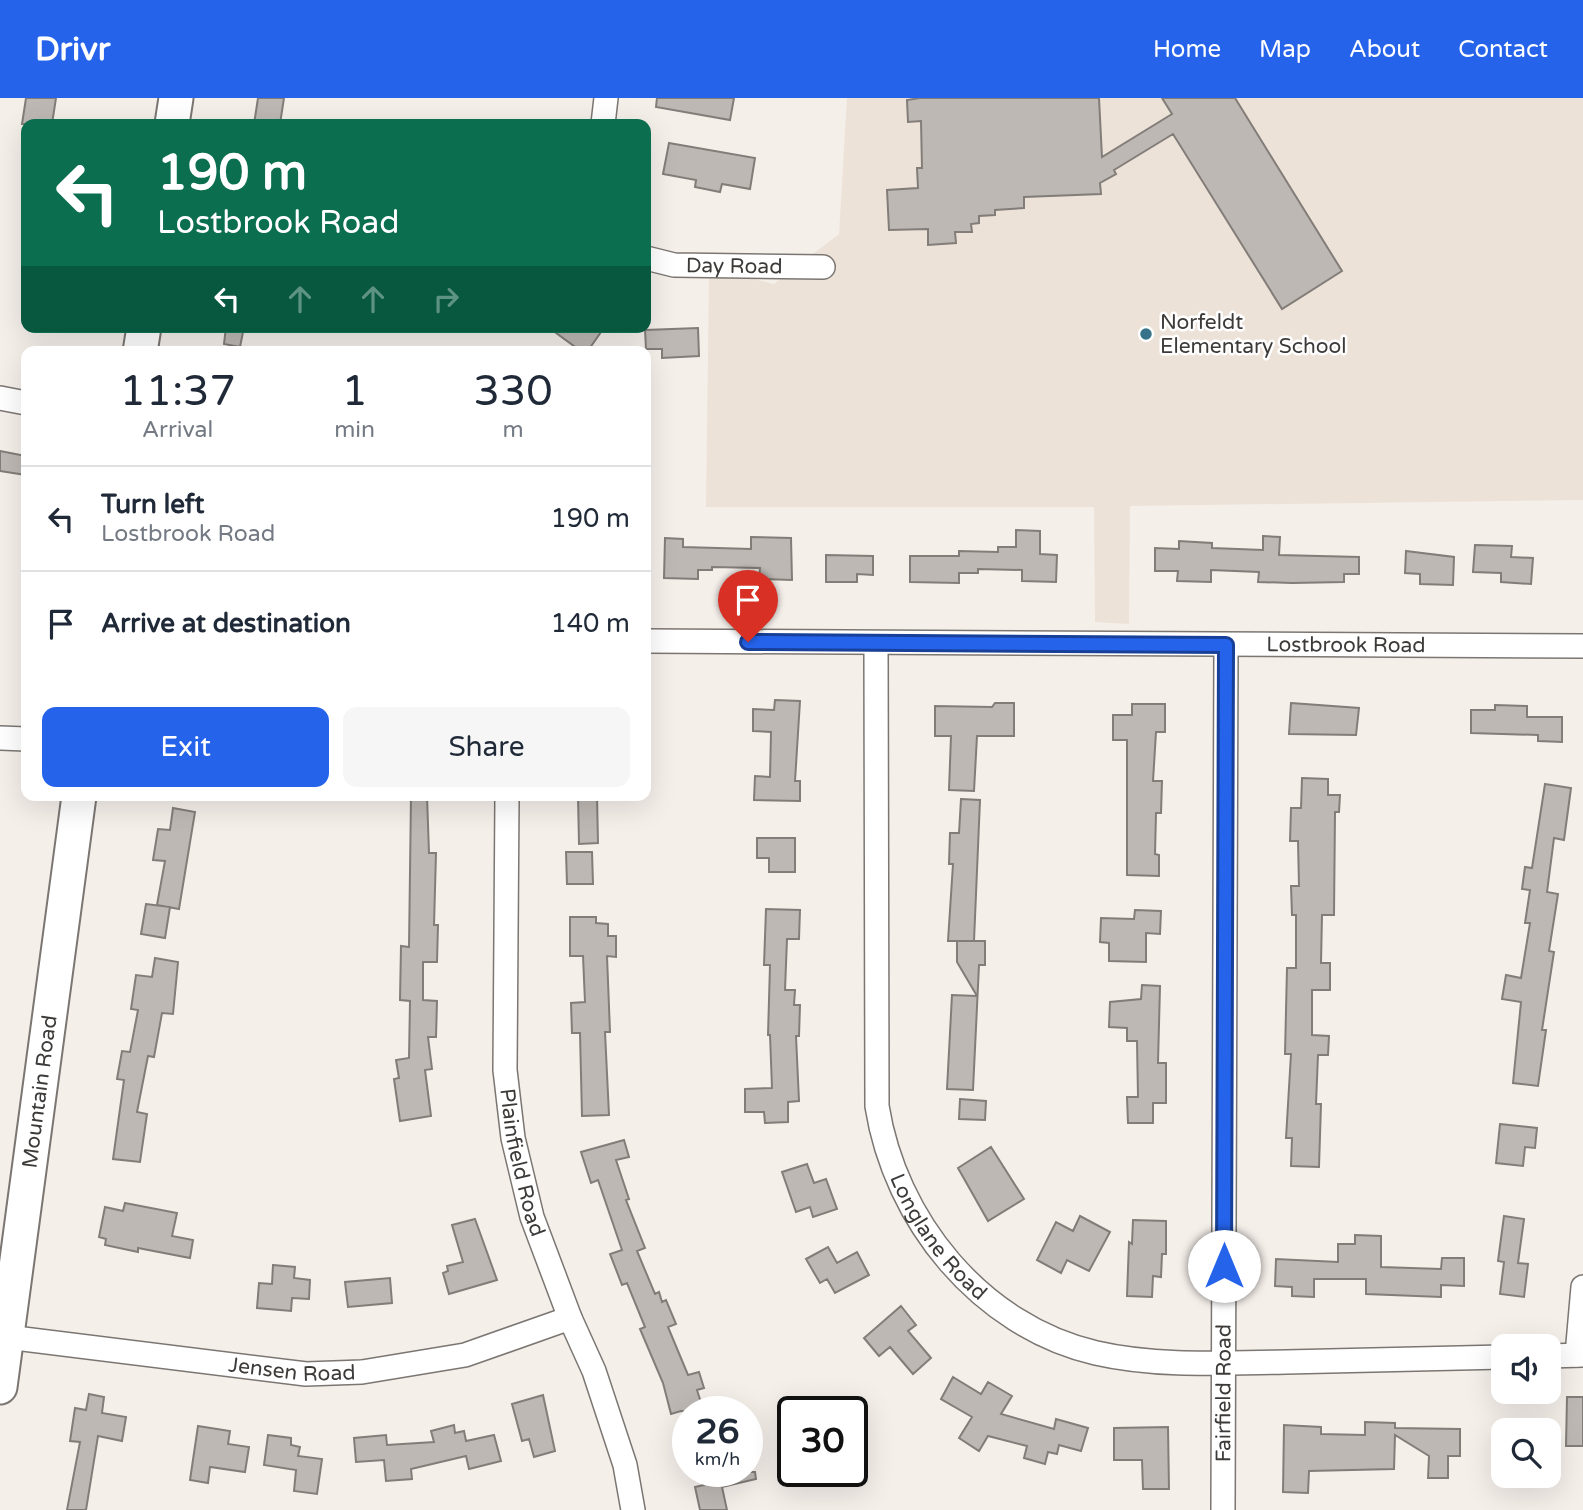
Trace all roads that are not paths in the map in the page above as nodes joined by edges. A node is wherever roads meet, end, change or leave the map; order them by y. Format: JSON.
{"nodes":[{"id":1,"x":176,"y":98,"type":"edge"},
{"id":2,"x":606,"y":98,"type":"edge"},
{"id":3,"x":173,"y":119,"type":"edge"},
{"id":4,"x":604,"y":119,"type":"edge"},
{"id":5,"x":651,"y":259,"type":"edge"},
{"id":6,"x":823,"y":267,"type":"dead end"},
{"id":7,"x":0,"y":398,"type":"edge"},
{"id":8,"x":21,"y":402,"type":"edge"},
{"id":9,"x":651,"y":641,"type":"edge"},
{"id":10,"x":876,"y":644,"type":"junction"},
{"id":11,"x":1226,"y":645,"type":"junction"},
{"id":12,"x":1583,"y":646,"type":"edge"},
{"id":13,"x":0,"y":738,"type":"edge"},
{"id":14,"x":21,"y":739,"type":"edge"},
{"id":15,"x":78,"y":801,"type":"edge"},
{"id":16,"x":507,"y":801,"type":"edge"},
{"id":17,"x":1583,"y":1287,"type":"edge"},
{"id":18,"x":570,"y":1318,"type":"junction"},
{"id":19,"x":8,"y":1337,"type":"junction"},
{"id":20,"x":1580,"y":1355,"type":"edge"},
{"id":21,"x":1561,"y":1356,"type":"edge"},
{"id":22,"x":1491,"y":1357,"type":"edge"},
{"id":23,"x":1224,"y":1363,"type":"junction"},
{"id":24,"x":0,"y":1387,"type":"edge"},
{"id":25,"x":633,"y":1510,"type":"edge"},
{"id":26,"x":1223,"y":1510,"type":"edge"}],
"edges":[{"from":1,"to":3,"type":"main road"},
{"from":2,"to":4,"type":"street"},
{"from":5,"to":6,"type":"street","name":"Day Road"},
{"from":7,"to":8,"type":"street"},
{"from":9,"to":10,"type":"street","name":"Lostbrook Road"},
{"from":10,"to":11,"type":"street","name":"Lostbrook Road"},
{"from":10,"to":23,"type":"street","name":"Longlane Road"},
{"from":11,"to":12,"type":"street","name":"Lostbrook Road"},
{"from":11,"to":23,"type":"street","name":"Fairfield Road"},
{"from":13,"to":14,"type":"street"},
{"from":15,"to":19,"type":"main road","name":"Mountain Road"},
{"from":16,"to":18,"type":"street","name":"Plainfield Road"},
{"from":17,"to":20,"type":"street"},
{"from":18,"to":19,"type":"street","name":"Jensen Road"},
{"from":18,"to":25,"type":"street","name":"Plainfield Road"},
{"from":19,"to":24,"type":"main road","name":"Mountain Road"},
{"from":20,"to":21,"type":"street"},
{"from":22,"to":23,"type":"street","name":"Longlane Road"},
{"from":23,"to":26,"type":"street","name":"Fairfield Road"}]}
